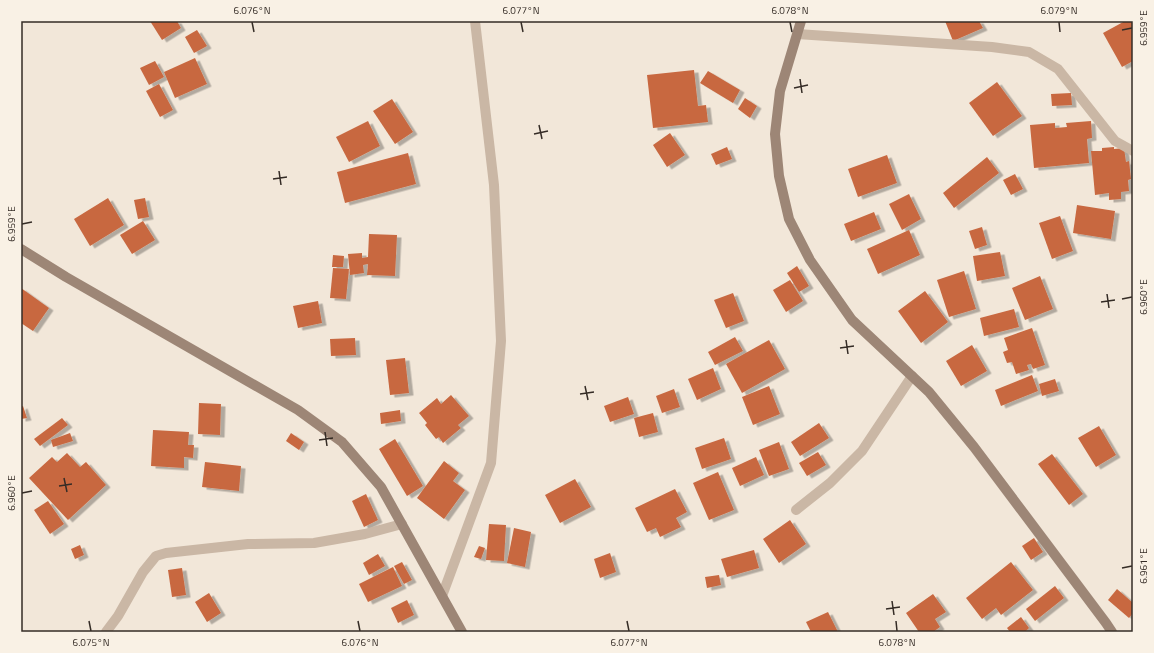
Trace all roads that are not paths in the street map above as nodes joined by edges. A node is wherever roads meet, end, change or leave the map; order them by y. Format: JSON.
{"nodes":[{"id":1,"x":475,"y":21,"type":"edge"},
{"id":2,"x":801,"y":21,"type":"edge"},
{"id":3,"x":797,"y":34,"type":"junction"},
{"id":4,"x":1133,"y":151,"type":"edge"},
{"id":5,"x":21,"y":249,"type":"edge"},
{"id":6,"x":912,"y":376,"type":"junction"},
{"id":7,"x":796,"y":510,"type":"dead end"},
{"id":8,"x":402,"y":524,"type":"junction"},
{"id":9,"x":442,"y":596,"type":"junction"},
{"id":10,"x":106,"y":632,"type":"edge"},
{"id":11,"x":462,"y":632,"type":"edge"},
{"id":12,"x":1112,"y":632,"type":"edge"}],
"edges":[{"from":1,"to":9,"type":"street"},
{"from":2,"to":3,"type":"main road"},
{"from":3,"to":4,"type":"street"},
{"from":3,"to":6,"type":"main road"},
{"from":5,"to":8,"type":"main road"},
{"from":6,"to":7,"type":"street"},
{"from":6,"to":12,"type":"main road"},
{"from":8,"to":9,"type":"main road"},
{"from":8,"to":10,"type":"street"},
{"from":9,"to":11,"type":"main road"}]}
